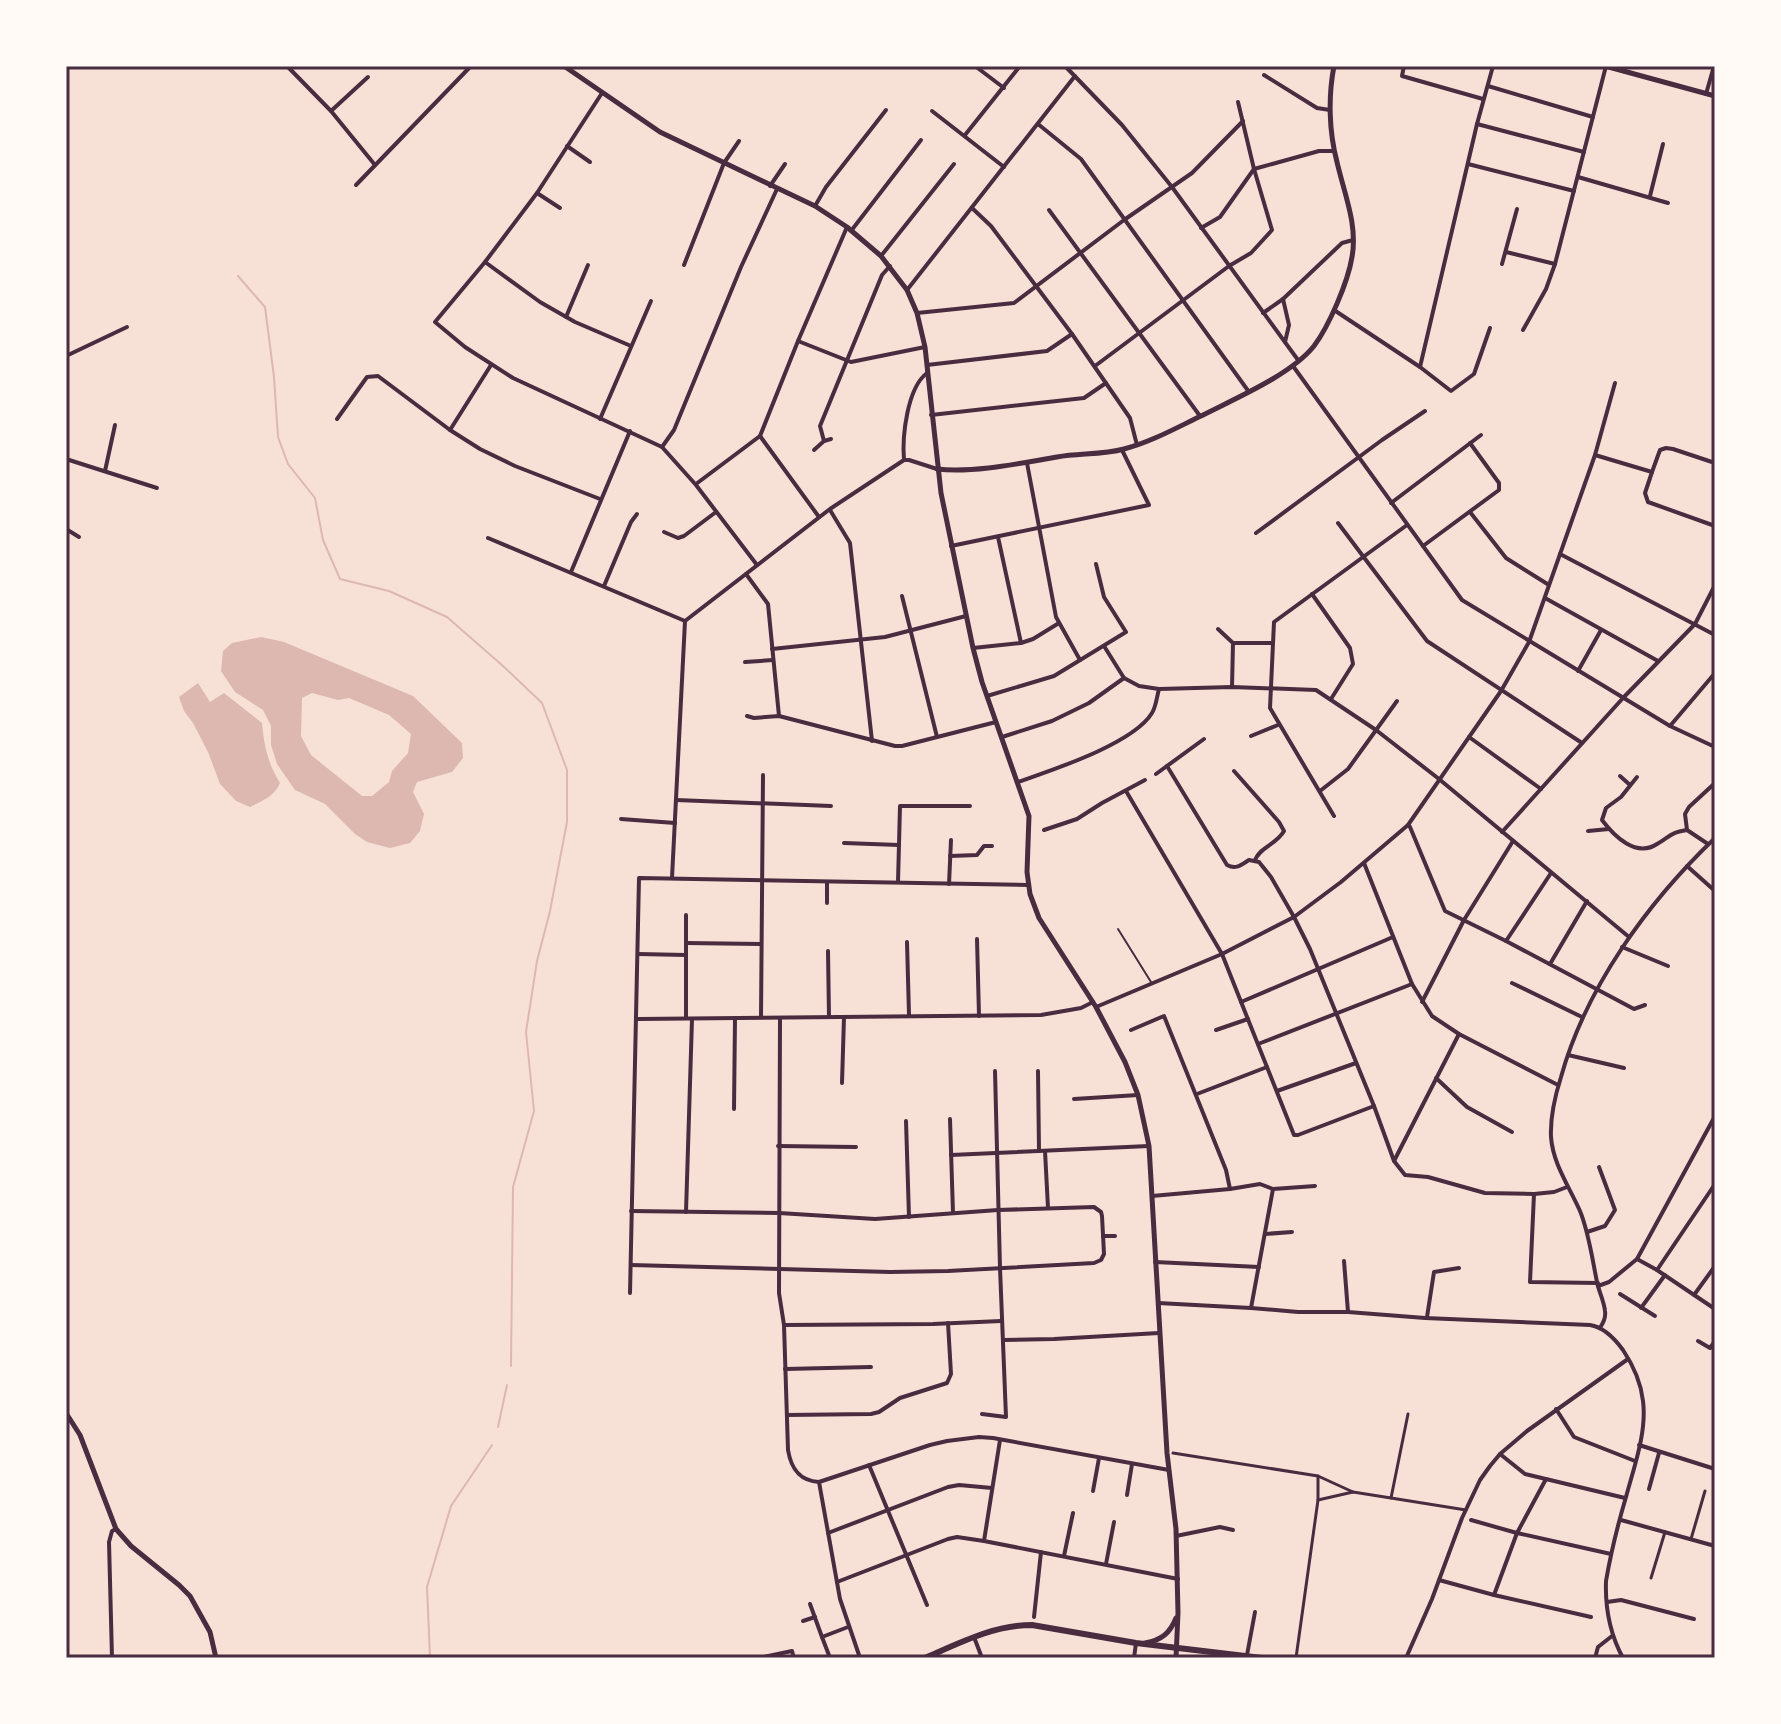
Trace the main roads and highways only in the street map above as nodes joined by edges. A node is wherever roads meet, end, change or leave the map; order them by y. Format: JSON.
{"nodes":[{"id":1,"x":926,"y":1658,"type":"edge"},
{"id":2,"x":1262,"y":1658,"type":"edge"}],
"edges":[{"from":1,"to":2,"type":"main road"}]}
